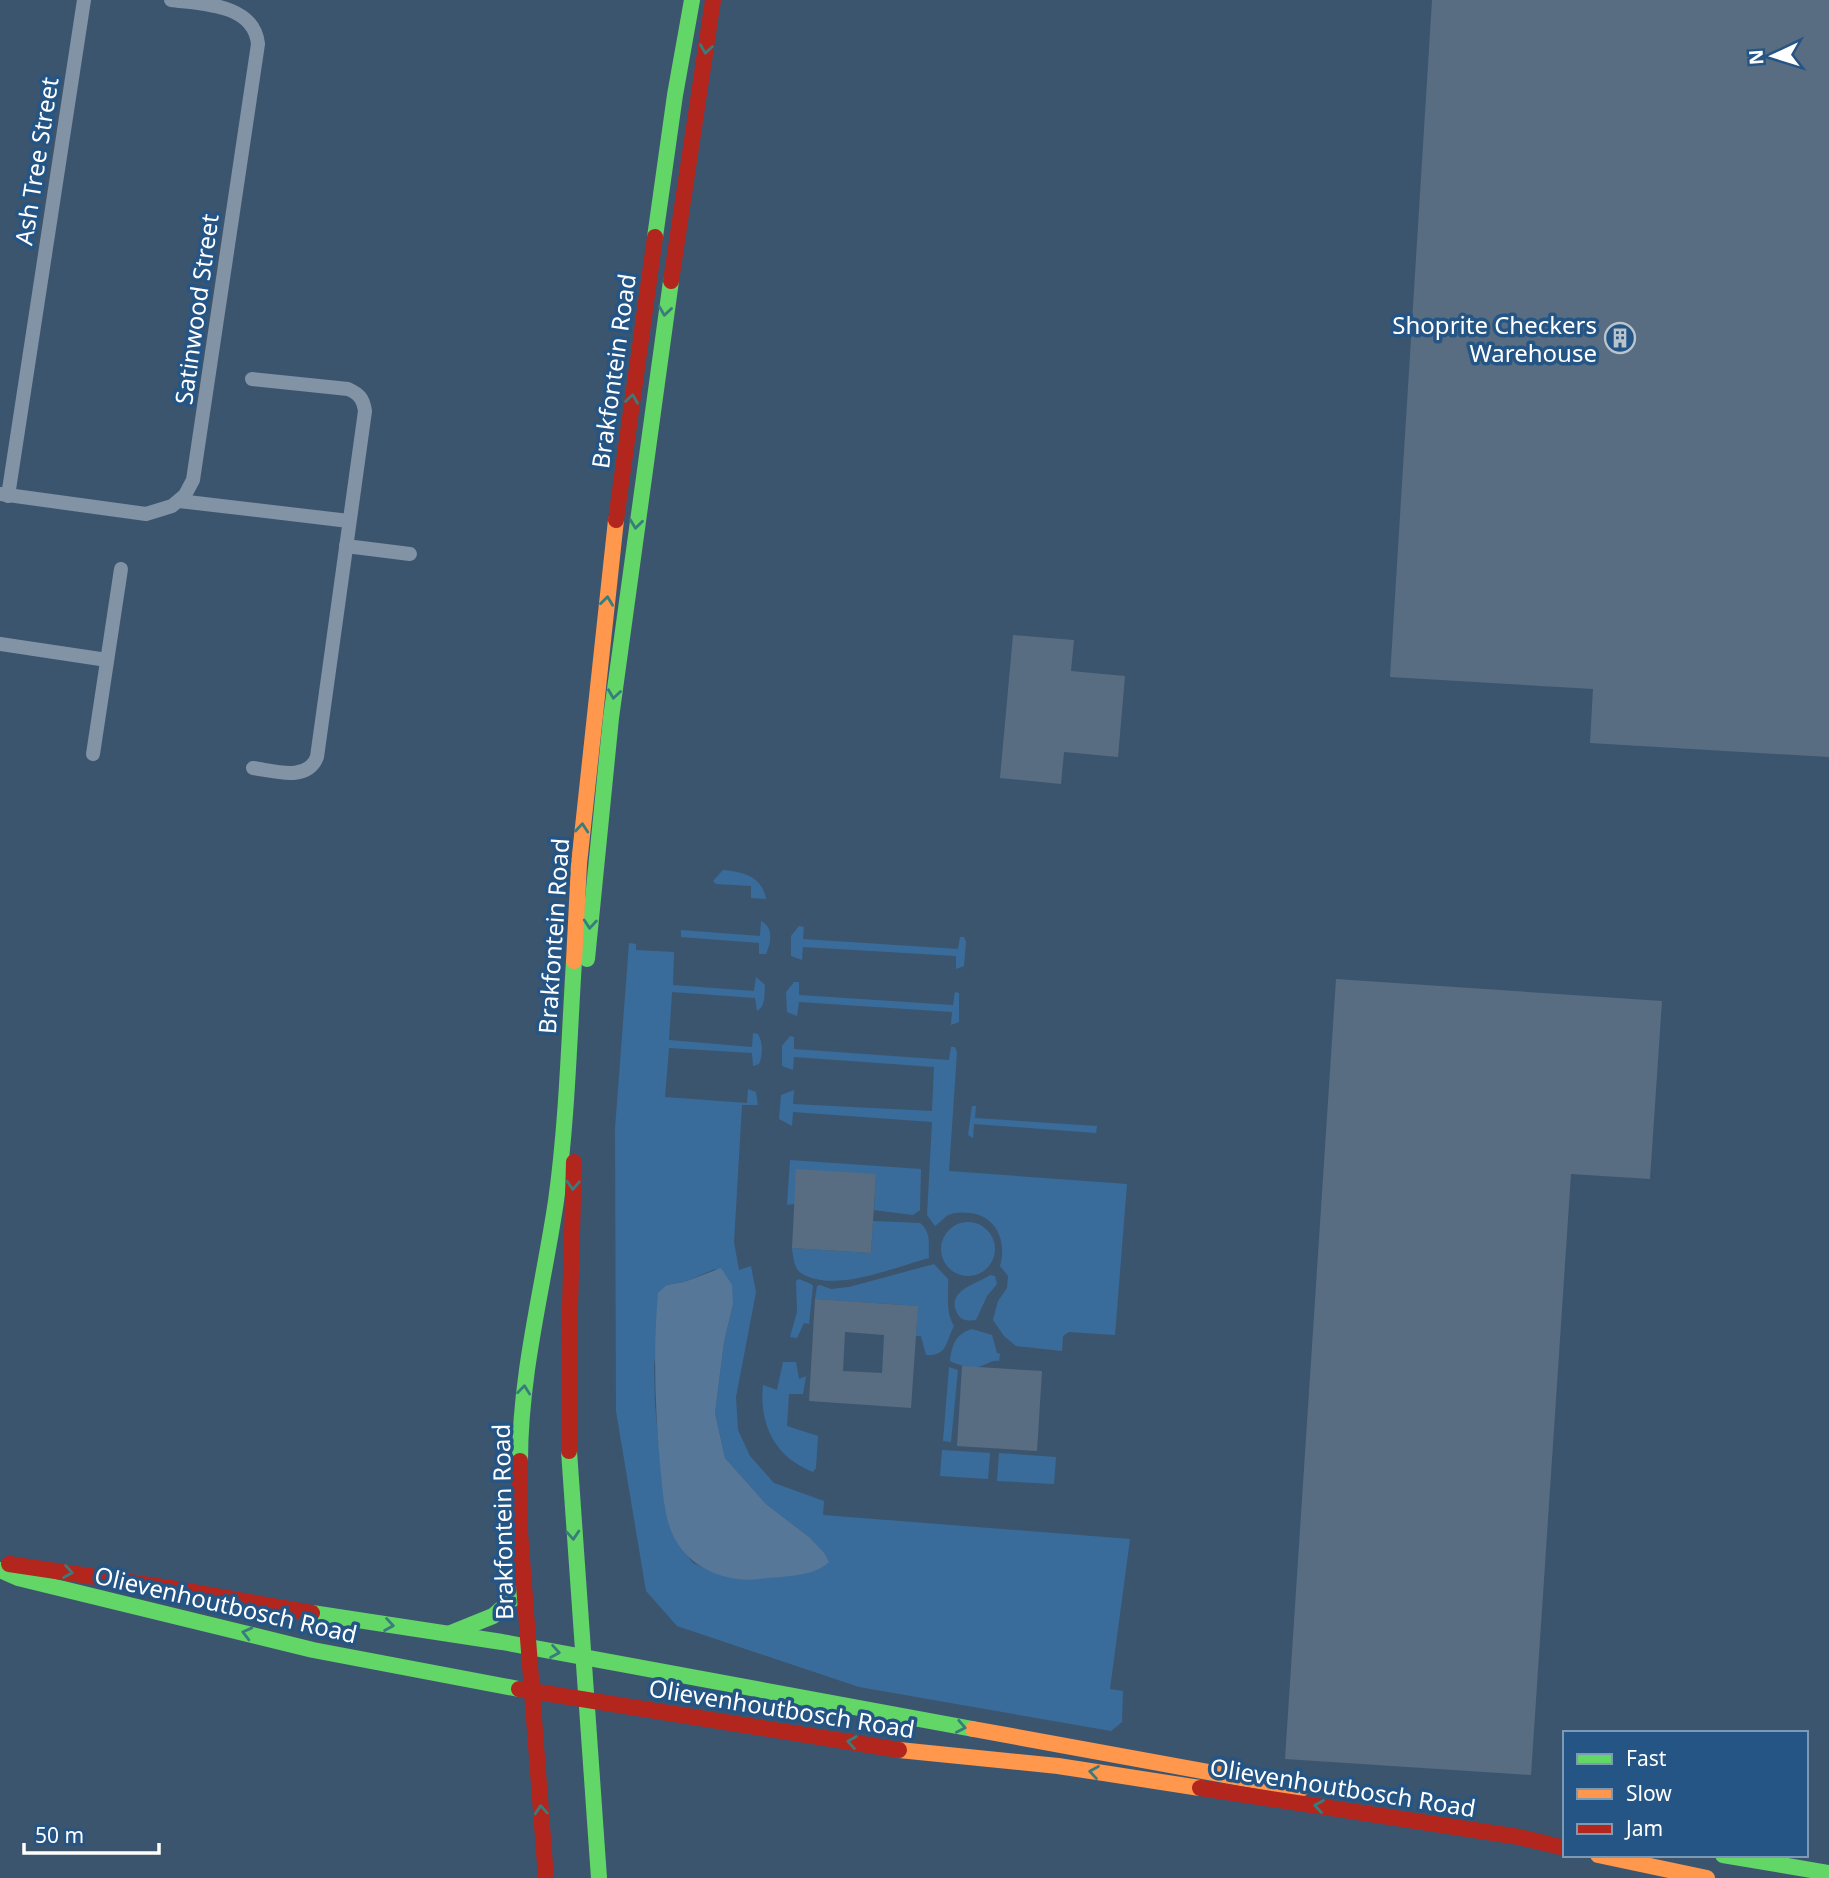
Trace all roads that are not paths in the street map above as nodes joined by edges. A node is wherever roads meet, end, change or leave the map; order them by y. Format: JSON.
{"nodes":[{"id":1,"x":83,"y":0,"type":"edge"},
{"id":2,"x":172,"y":0,"type":"edge"},
{"id":3,"x":692,"y":0,"type":"edge"},
{"id":4,"x":713,"y":0,"type":"edge"},
{"id":5,"x":698,"y":98,"type":"junction"},
{"id":6,"x":647,"y":289,"type":"junction"},
{"id":7,"x":252,"y":379,"type":"dead end"},
{"id":8,"x":4,"y":495,"type":"edge"},
{"id":9,"x":179,"y":501,"type":"junction"},
{"id":10,"x":349,"y":522,"type":"junction"},
{"id":11,"x":346,"y":547,"type":"junction"},
{"id":12,"x":410,"y":554,"type":"dead end"},
{"id":13,"x":121,"y":569,"type":"dead end"},
{"id":14,"x":0,"y":644,"type":"edge"},
{"id":15,"x":107,"y":660,"type":"junction"},
{"id":16,"x":93,"y":754,"type":"dead end"},
{"id":17,"x":253,"y":768,"type":"dead end"},
{"id":18,"x":0,"y":1568,"type":"edge"},
{"id":19,"x":524,"y":1589,"type":"junction"},
{"id":20,"x":449,"y":1634,"type":"junction"},
{"id":21,"x":528,"y":1647,"type":"junction"},
{"id":22,"x":581,"y":1657,"type":"junction"},
{"id":23,"x":532,"y":1691,"type":"junction"},
{"id":24,"x":584,"y":1699,"type":"junction"},
{"id":25,"x":1563,"y":1833,"type":"edge"},
{"id":26,"x":1563,"y":1848,"type":"edge"},
{"id":27,"x":1607,"y":1857,"type":"edge"},
{"id":28,"x":1735,"y":1857,"type":"edge"},
{"id":29,"x":1829,"y":1873,"type":"edge"},
{"id":30,"x":546,"y":1878,"type":"edge"},
{"id":31,"x":599,"y":1878,"type":"edge"},
{"id":32,"x":1707,"y":1878,"type":"edge"}],
"edges":[{"from":1,"to":8,"type":"street","name":"Ash Tree Street"},
{"from":2,"to":9,"type":"street","name":"Satinwood Street"},
{"from":3,"to":6,"type":"street","name":"Brakfontein Road"},
{"from":4,"to":5,"type":"street","name":"Brakfontein Road","one_way":true},
{"from":5,"to":6,"type":"street"},
{"from":5,"to":22,"type":"street","name":"Brakfontein Road","one_way":true},
{"from":19,"to":6,"type":"street","name":"Brakfontein Road","one_way":true},
{"from":7,"to":10,"type":"street"},
{"from":8,"to":9,"type":"street"},
{"from":9,"to":10,"type":"street"},
{"from":10,"to":11,"type":"street"},
{"from":11,"to":12,"type":"street"},
{"from":11,"to":17,"type":"street"},
{"from":13,"to":15,"type":"street"},
{"from":14,"to":15,"type":"street"},
{"from":15,"to":16,"type":"street"},
{"from":18,"to":20,"type":"street","name":"Olievenhoutbosch Road","one_way":true},
{"from":23,"to":18,"type":"street","name":"Olievenhoutbosch Road","one_way":true},
{"from":19,"to":20,"type":"street"},
{"from":19,"to":21,"type":"street","name":"Brakfontein Road"},
{"from":20,"to":21,"type":"street","name":"Olievenhoutbosch Road"},
{"from":21,"to":22,"type":"street","name":"Olievenhoutbosch Road","one_way":true},
{"from":21,"to":23,"type":"street","name":"Brakfontein Road"},
{"from":22,"to":24,"type":"street","name":"Brakfontein Road"},
{"from":22,"to":25,"type":"street","name":"Olievenhoutbosch Road","one_way":true},
{"from":23,"to":24,"type":"street","name":"Olievenhoutbosch Road"},
{"from":30,"to":23,"type":"street","name":"Brakfontein Road","one_way":true},
{"from":26,"to":24,"type":"street","name":"Olievenhoutbosch Road","one_way":true},
{"from":24,"to":31,"type":"street","name":"Brakfontein Road"},
{"from":27,"to":32,"type":"street"},
{"from":28,"to":29,"type":"street"}]}
